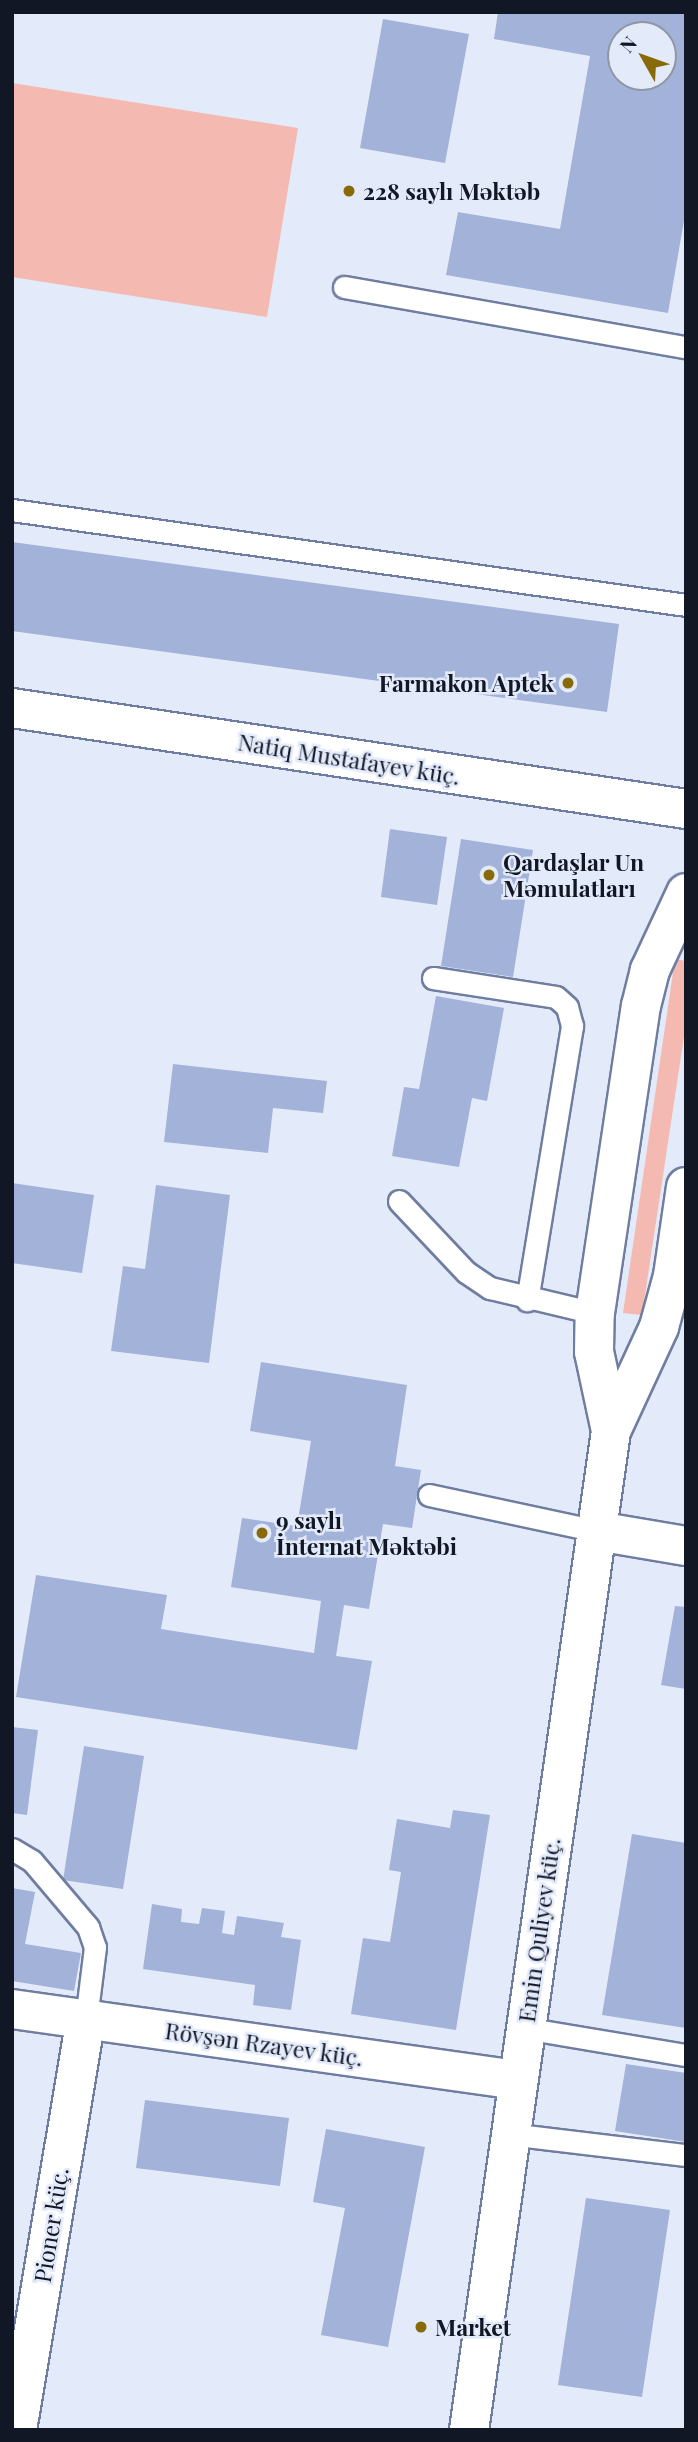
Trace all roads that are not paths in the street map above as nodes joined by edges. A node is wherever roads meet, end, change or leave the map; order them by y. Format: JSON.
{"nodes":[{"id":1,"x":344,"y":287,"type":"dead end"},
{"id":2,"x":686,"y":347,"type":"edge"},
{"id":3,"x":12,"y":510,"type":"edge"},
{"id":4,"x":686,"y":605,"type":"edge"},
{"id":5,"x":12,"y":708,"type":"edge"},
{"id":6,"x":686,"y":809,"type":"edge"},
{"id":7,"x":686,"y":893,"type":"edge"},
{"id":8,"x":433,"y":978,"type":"dead end"},
{"id":9,"x":686,"y":1187,"type":"edge"},
{"id":10,"x":399,"y":1201,"type":"dead end"},
{"id":11,"x":527,"y":1300,"type":"junction"},
{"id":12,"x":595,"y":1313,"type":"junction"},
{"id":13,"x":611,"y":1431,"type":"junction"},
{"id":14,"x":429,"y":1495,"type":"dead end"},
{"id":15,"x":597,"y":1531,"type":"junction"},
{"id":16,"x":686,"y":1546,"type":"edge"},
{"id":17,"x":12,"y":1849,"type":"edge"},
{"id":18,"x":12,"y":2009,"type":"edge"},
{"id":19,"x":86,"y":2019,"type":"junction"},
{"id":20,"x":524,"y":2028,"type":"junction"},
{"id":21,"x":686,"y":2055,"type":"edge"},
{"id":22,"x":517,"y":2080,"type":"junction"},
{"id":23,"x":509,"y":2134,"type":"junction"},
{"id":24,"x":686,"y":2155,"type":"edge"},
{"id":25,"x":17,"y":2430,"type":"edge"},
{"id":26,"x":468,"y":2430,"type":"edge"}],
"edges":[{"from":1,"to":2,"type":"lane"},
{"from":3,"to":4,"type":"lane"},
{"from":5,"to":6,"type":"street","name":"Natiq Mustafayev küç."},
{"from":7,"to":12,"type":"street"},
{"from":8,"to":11,"type":"lane"},
{"from":9,"to":13,"type":"street"},
{"from":10,"to":11,"type":"lane"},
{"from":11,"to":12,"type":"lane"},
{"from":12,"to":13,"type":"street"},
{"from":13,"to":15,"type":"street","name":"Emin Quliyev küç."},
{"from":14,"to":15,"type":"lane"},
{"from":15,"to":16,"type":"street"},
{"from":15,"to":20,"type":"street","name":"Emin Quliyev küç."},
{"from":17,"to":19,"type":"lane"},
{"from":18,"to":19,"type":"street","name":"Rövşən Rzayev küç."},
{"from":19,"to":22,"type":"street","name":"Rövşən Rzayev küç."},
{"from":19,"to":25,"type":"street","name":"Pioner küç."},
{"from":20,"to":21,"type":"lane"},
{"from":20,"to":22,"type":"street","name":"Emin Quliyev küç."},
{"from":22,"to":23,"type":"street","name":"Emin Quliyev küç."},
{"from":23,"to":24,"type":"lane"},
{"from":23,"to":26,"type":"street","name":"Emin Quliyev küç."}]}
